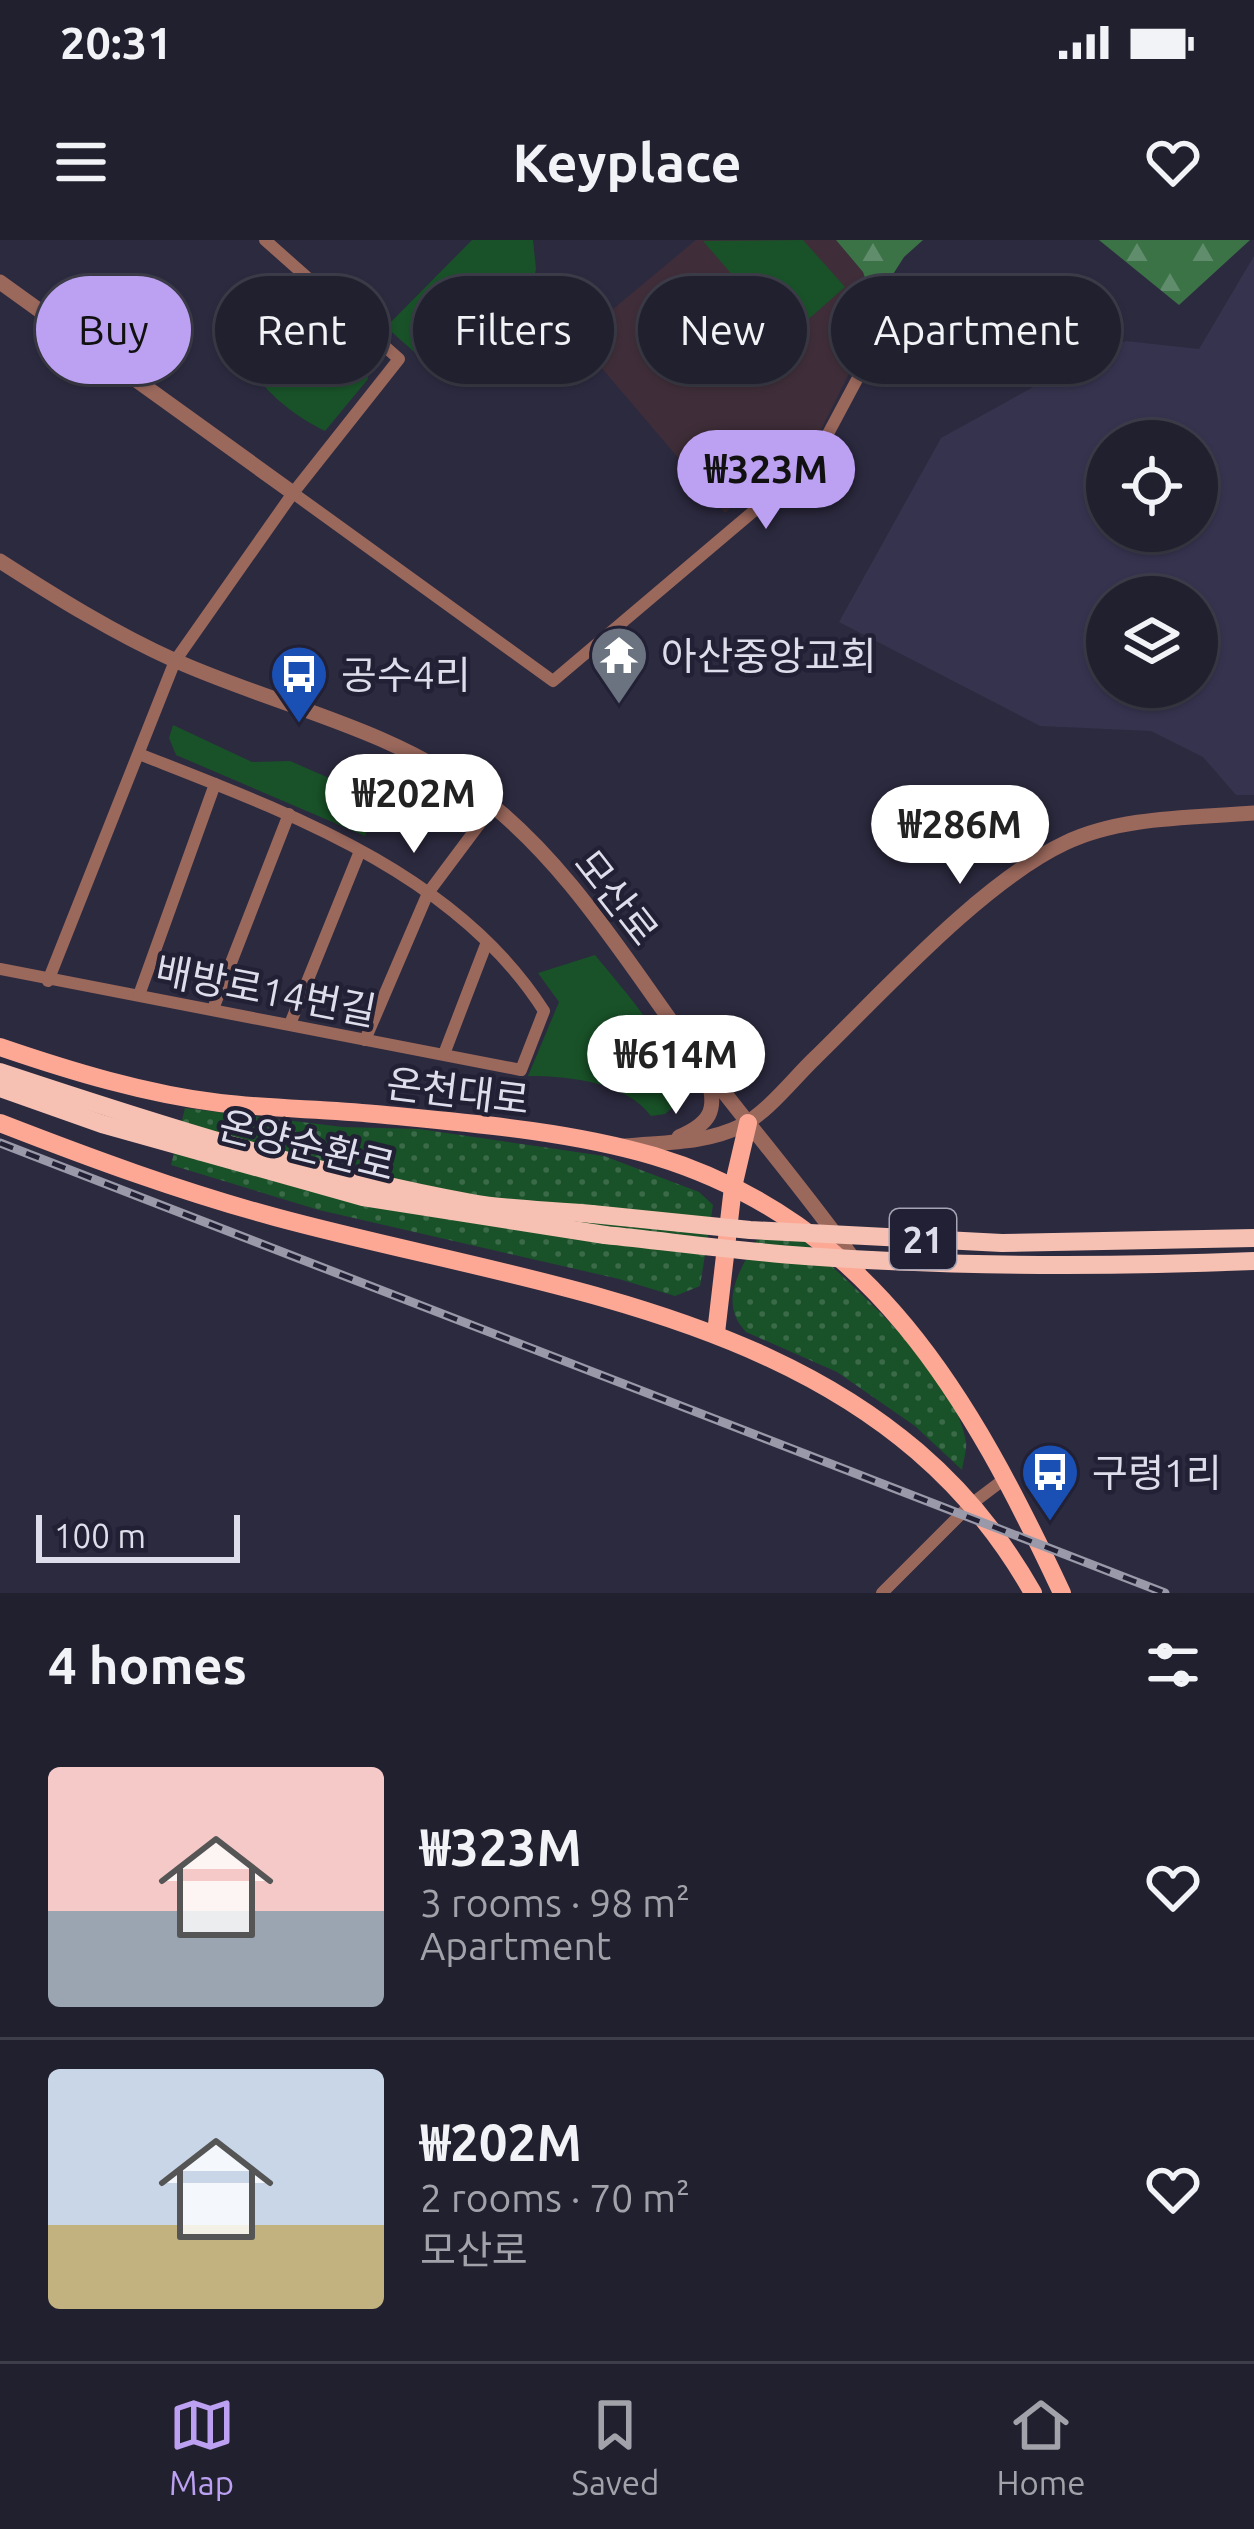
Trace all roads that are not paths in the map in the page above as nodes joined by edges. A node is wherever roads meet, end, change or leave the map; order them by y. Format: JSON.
{"nodes":[{"id":1,"x":265,"y":240,"type":"edge"},
{"id":2,"x":0,"y":282,"type":"edge"},
{"id":3,"x":854,"y":384,"type":"edge"},
{"id":4,"x":293,"y":493,"type":"junction"},
{"id":5,"x":0,"y":561,"type":"edge"},
{"id":6,"x":176,"y":661,"type":"junction"},
{"id":7,"x":139,"y":754,"type":"junction"},
{"id":8,"x":214,"y":784,"type":"junction"},
{"id":9,"x":493,"y":806,"type":"junction"},
{"id":10,"x":1254,"y":812,"type":"edge"},
{"id":11,"x":289,"y":814,"type":"junction"},
{"id":12,"x":360,"y":851,"type":"junction"},
{"id":13,"x":428,"y":893,"type":"junction"},
{"id":14,"x":487,"y":942,"type":"junction"},
{"id":15,"x":0,"y":969,"type":"edge"},
{"id":16,"x":48,"y":981,"type":"junction"},
{"id":17,"x":139,"y":995,"type":"junction"},
{"id":18,"x":213,"y":1009,"type":"junction"},
{"id":19,"x":290,"y":1024,"type":"junction"},
{"id":20,"x":365,"y":1040,"type":"junction"},
{"id":21,"x":0,"y":1047,"type":"edge"},
{"id":22,"x":444,"y":1054,"type":"junction"},
{"id":23,"x":699,"y":1060,"type":"junction"},
{"id":24,"x":0,"y":1072,"type":"edge"},
{"id":25,"x":0,"y":1088,"type":"edge"},
{"id":26,"x":0,"y":1123,"type":"edge"},
{"id":27,"x":748,"y":1123,"type":"junction"},
{"id":28,"x":660,"y":1143,"type":"junction"},
{"id":29,"x":615,"y":1147,"type":"junction"},
{"id":30,"x":734,"y":1187,"type":"junction"},
{"id":31,"x":1254,"y":1238,"type":"edge"},
{"id":32,"x":1254,"y":1261,"type":"edge"},
{"id":33,"x":885,"y":1303,"type":"junction"},
{"id":34,"x":716,"y":1333,"type":"junction"},
{"id":35,"x":1007,"y":1477,"type":"junction"},
{"id":36,"x":970,"y":1504,"type":"junction"},
{"id":37,"x":1031,"y":1590,"type":"edge"},
{"id":38,"x":882,"y":1593,"type":"edge"},
{"id":39,"x":1062,"y":1593,"type":"edge"}],
"edges":[{"from":1,"to":4,"type":"street"},
{"from":2,"to":4,"type":"street"},
{"from":3,"to":4,"type":"street"},
{"from":4,"to":6,"type":"street"},
{"from":5,"to":6,"type":"street","name":"모산로"},
{"from":6,"to":7,"type":"street"},
{"from":6,"to":9,"type":"street","name":"모산로"},
{"from":7,"to":8,"type":"street"},
{"from":7,"to":16,"type":"street"},
{"from":8,"to":11,"type":"street"},
{"from":8,"to":17,"type":"street"},
{"from":9,"to":13,"type":"street"},
{"from":9,"to":23,"type":"street","name":"모산로"},
{"from":10,"to":27,"type":"street"},
{"from":11,"to":12,"type":"street"},
{"from":11,"to":18,"type":"street"},
{"from":12,"to":13,"type":"street"},
{"from":12,"to":19,"type":"street"},
{"from":13,"to":14,"type":"street"},
{"from":13,"to":20,"type":"street"},
{"from":14,"to":22,"type":"street"},
{"from":14,"to":22,"type":"street","name":"배방로14번길"},
{"from":15,"to":16,"type":"street","name":"배방로14번길"},
{"from":16,"to":17,"type":"street","name":"배방로14번길"},
{"from":17,"to":18,"type":"street","name":"배방로14번길"},
{"from":18,"to":19,"type":"street","name":"배방로14번길"},
{"from":19,"to":20,"type":"street","name":"배방로14번길"},
{"from":20,"to":22,"type":"street","name":"배방로14번길"},
{"from":21,"to":29,"type":"main road","name":"온천대로"},
{"from":23,"to":27,"type":"street","name":"모산로"},
{"from":23,"to":28,"type":"street"},
{"from":24,"to":31,"type":"highway","name":"온양순환로","number":"21","bridge":true},
{"from":25,"to":32,"type":"highway","name":"온양순환로","number":"21","bridge":true},
{"from":26,"to":34,"type":"main road"},
{"from":27,"to":28,"type":"street"},
{"from":27,"to":30,"type":"main road"},
{"from":27,"to":33,"type":"street","name":"모산로"},
{"from":28,"to":29,"type":"street"},
{"from":29,"to":30,"type":"main road","name":"온천대로"},
{"from":30,"to":33,"type":"main road","name":"온천대로"},
{"from":30,"to":34,"type":"main road"},
{"from":33,"to":35,"type":"main road","name":"온천대로"},
{"from":34,"to":36,"type":"main road"},
{"from":35,"to":36,"type":"street"},
{"from":35,"to":39,"type":"main road","name":"온천대로"},
{"from":36,"to":37,"type":"main road"},
{"from":36,"to":38,"type":"street"}]}
